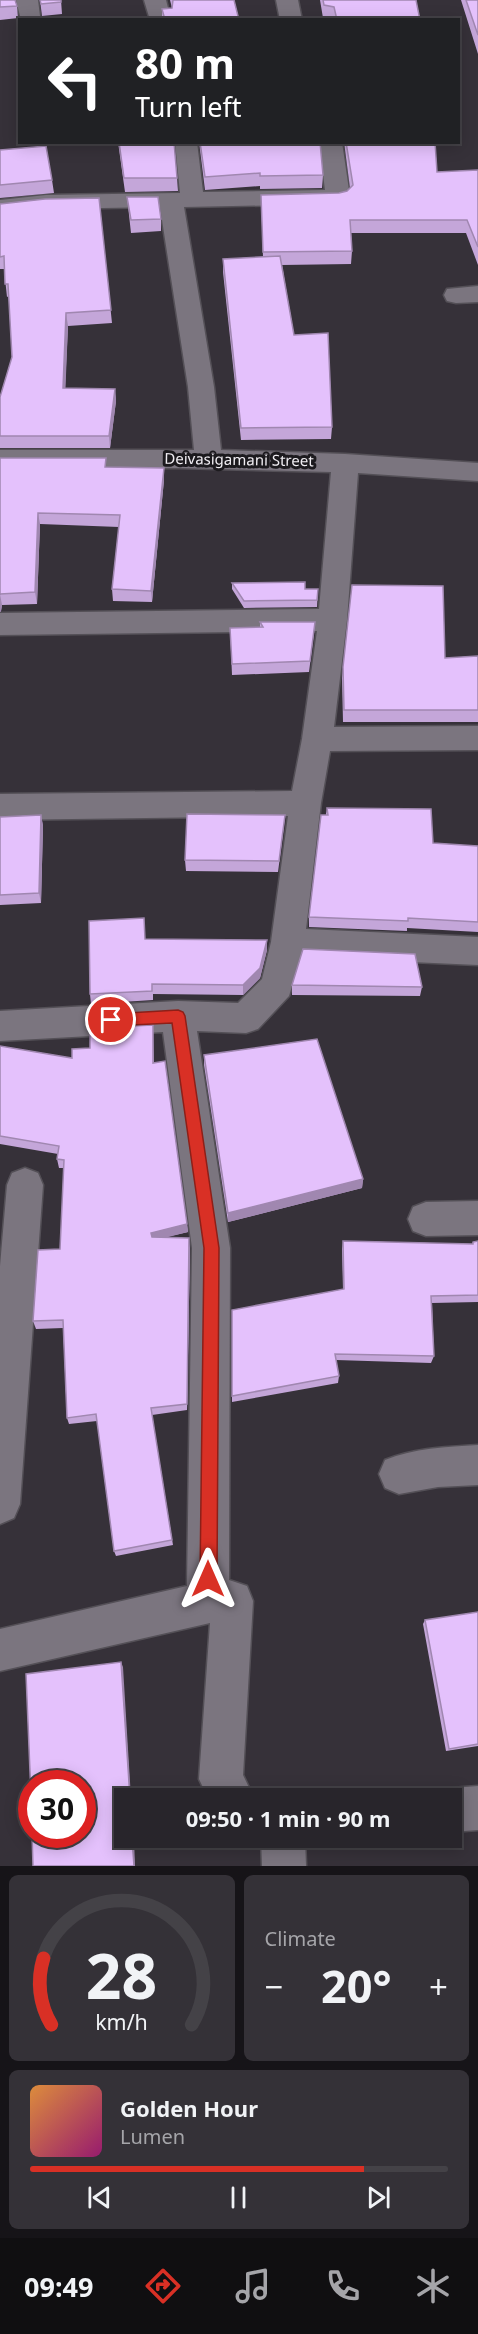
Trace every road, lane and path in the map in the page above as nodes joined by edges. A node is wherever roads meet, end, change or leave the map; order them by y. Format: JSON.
{"nodes":[{"id":1,"x":155,"y":0,"type":"edge"},
{"id":2,"x":287,"y":0,"type":"edge"},
{"id":3,"x":160,"y":18,"type":"edge"},
{"id":4,"x":291,"y":18,"type":"edge"},
{"id":5,"x":186,"y":144,"type":"edge"},
{"id":6,"x":330,"y":144,"type":"edge"},
{"id":7,"x":182,"y":199,"type":"junction"},
{"id":8,"x":0,"y":207,"type":"edge"},
{"id":9,"x":208,"y":458,"type":"junction"},
{"id":10,"x":0,"y":459,"type":"edge"},
{"id":11,"x":345,"y":463,"type":"junction"},
{"id":12,"x":478,"y":472,"type":"edge"},
{"id":13,"x":333,"y":620,"type":"junction"},
{"id":14,"x":0,"y":624,"type":"edge"},
{"id":15,"x":478,"y":738,"type":"edge"},
{"id":16,"x":317,"y":739,"type":"junction"},
{"id":17,"x":305,"y":803,"type":"junction"},
{"id":18,"x":0,"y":807,"type":"edge"},
{"id":19,"x":288,"y":942,"type":"junction"},
{"id":20,"x":478,"y":951,"type":"edge"},
{"id":21,"x":178,"y":1016,"type":"junction"},
{"id":22,"x":0,"y":1026,"type":"edge"},
{"id":23,"x":25,"y":1185,"type":"dead end"},
{"id":24,"x":478,"y":1218,"type":"edge"},
{"id":25,"x":426,"y":1219,"type":"dead end"},
{"id":26,"x":478,"y":1465,"type":"edge"},
{"id":27,"x":399,"y":1474,"type":"dead end"},
{"id":28,"x":0,"y":1504,"type":"edge"},
{"id":29,"x":220,"y":1601,"type":"junction"},
{"id":30,"x":0,"y":1650,"type":"edge"},
{"id":31,"x":226,"y":1788,"type":"edge"},
{"id":32,"x":478,"y":1808,"type":"edge"},
{"id":33,"x":462,"y":1809,"type":"edge"},
{"id":34,"x":283,"y":1848,"type":"edge"},
{"id":35,"x":284,"y":1866,"type":"edge"}],
"edges":[{"from":1,"to":3,"type":"street"},
{"from":2,"to":4,"type":"street"},
{"from":5,"to":7,"type":"street"},
{"from":6,"to":7,"type":"street"},
{"from":7,"to":8,"type":"street"},
{"from":7,"to":9,"type":"street"},
{"from":9,"to":10,"type":"street","name":"Deivasigamani Street"},
{"from":9,"to":11,"type":"street","name":"Deivasigamani Street"},
{"from":11,"to":12,"type":"street","name":"Deivasigamani Street"},
{"from":11,"to":13,"type":"street"},
{"from":13,"to":14,"type":"street"},
{"from":13,"to":16,"type":"street"},
{"from":15,"to":16,"type":"street"},
{"from":16,"to":17,"type":"street"},
{"from":17,"to":18,"type":"street"},
{"from":17,"to":19,"type":"street"},
{"from":19,"to":20,"type":"street"},
{"from":19,"to":21,"type":"street"},
{"from":21,"to":22,"type":"street"},
{"from":21,"to":29,"type":"street"},
{"from":23,"to":28,"type":"street"},
{"from":24,"to":25,"type":"street"},
{"from":26,"to":27,"type":"street"},
{"from":29,"to":30,"type":"street"},
{"from":29,"to":31,"type":"street"},
{"from":32,"to":33,"type":"street"},
{"from":34,"to":35,"type":"street"}]}
